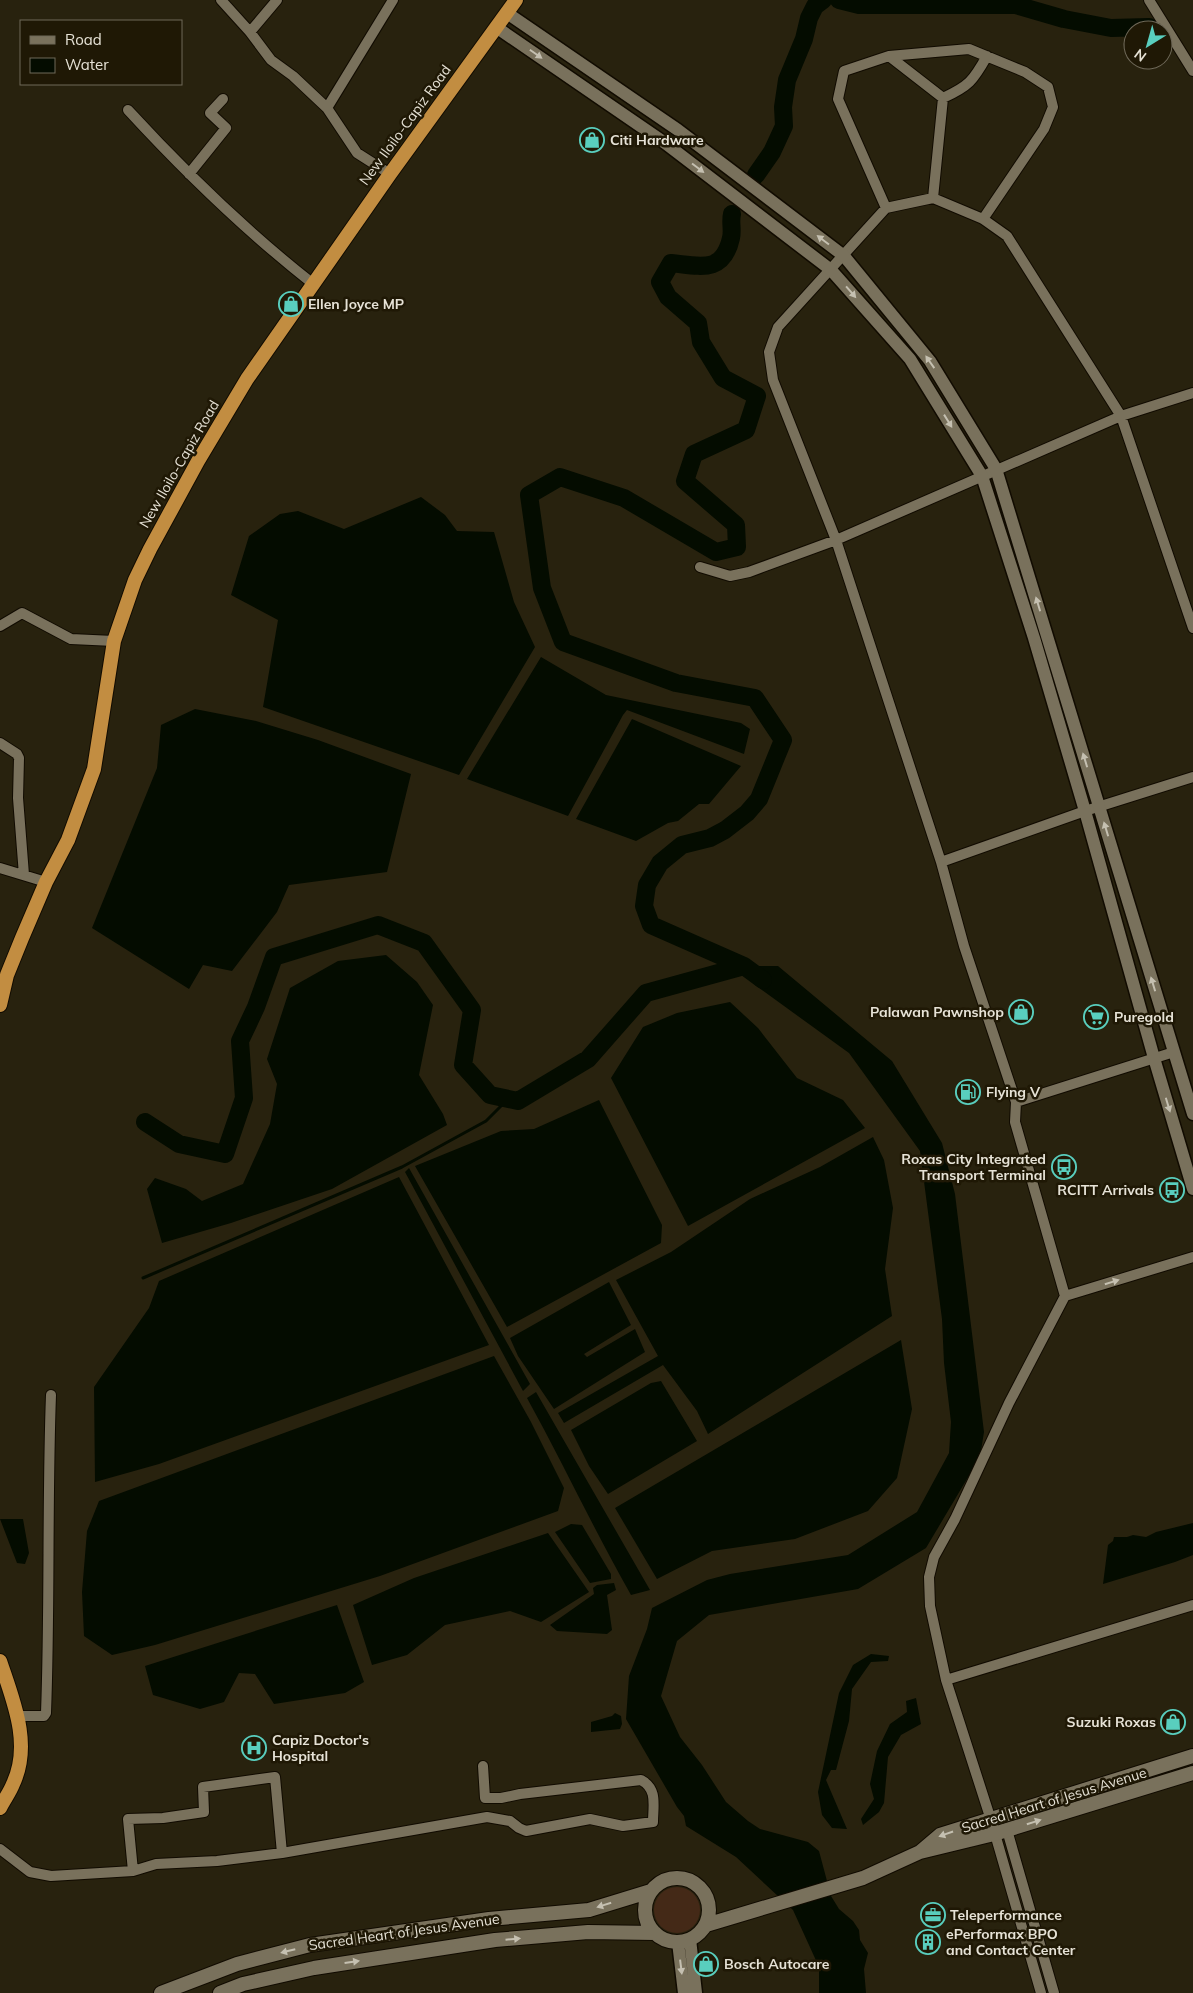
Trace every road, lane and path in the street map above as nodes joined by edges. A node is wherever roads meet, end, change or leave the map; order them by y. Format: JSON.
{"nodes":[{"id":1,"x":221,"y":0,"type":"edge"},
{"id":2,"x":277,"y":0,"type":"edge"},
{"id":3,"x":394,"y":0,"type":"edge"},
{"id":4,"x":516,"y":0,"type":"edge"},
{"id":5,"x":1149,"y":0,"type":"edge"},
{"id":6,"x":506,"y":14,"type":"junction"},
{"id":7,"x":496,"y":27,"type":"junction"},
{"id":8,"x":250,"y":32,"type":"junction"},
{"id":9,"x":889,"y":56,"type":"junction"},
{"id":10,"x":987,"y":56,"type":"junction"},
{"id":11,"x":1193,"y":71,"type":"edge"},
{"id":12,"x":944,"y":98,"type":"junction"},
{"id":13,"x":223,"y":99,"type":"dead end"},
{"id":14,"x":327,"y":108,"type":"junction"},
{"id":15,"x":128,"y":110,"type":"dead end"},
{"id":16,"x":189,"y":174,"type":"junction"},
{"id":17,"x":390,"y":174,"type":"junction"},
{"id":18,"x":933,"y":198,"type":"junction"},
{"id":19,"x":886,"y":208,"type":"junction"},
{"id":20,"x":983,"y":219,"type":"junction"},
{"id":21,"x":844,"y":256,"type":"junction"},
{"id":22,"x":831,"y":270,"type":"junction"},
{"id":23,"x":312,"y":283,"type":"junction"},
{"id":24,"x":1193,"y":393,"type":"edge"},
{"id":25,"x":1121,"y":416,"type":"junction"},
{"id":26,"x":996,"y":469,"type":"junction"},
{"id":27,"x":982,"y":476,"type":"junction"},
{"id":28,"x":836,"y":540,"type":"junction"},
{"id":29,"x":700,"y":568,"type":"dead end"},
{"id":30,"x":0,"y":626,"type":"edge"},
{"id":31,"x":1193,"y":628,"type":"edge"},
{"id":32,"x":114,"y":641,"type":"junction"},
{"id":33,"x":0,"y":742,"type":"edge"},
{"id":34,"x":1193,"y":777,"type":"edge"},
{"id":35,"x":1100,"y":806,"type":"junction"},
{"id":36,"x":1085,"y":811,"type":"junction"},
{"id":37,"x":941,"y":862,"type":"junction"},
{"id":38,"x":0,"y":868,"type":"edge"},
{"id":39,"x":24,"y":875,"type":"junction"},
{"id":40,"x":46,"y":882,"type":"junction"},
{"id":41,"x":0,"y":1005,"type":"edge"},
{"id":42,"x":1174,"y":1052,"type":"junction"},
{"id":43,"x":1154,"y":1058,"type":"junction"},
{"id":44,"x":1016,"y":1102,"type":"junction"},
{"id":45,"x":1193,"y":1114,"type":"edge"},
{"id":46,"x":1193,"y":1190,"type":"edge"},
{"id":47,"x":1193,"y":1257,"type":"edge"},
{"id":48,"x":1065,"y":1296,"type":"junction"},
{"id":49,"x":51,"y":1395,"type":"dead end"},
{"id":50,"x":1193,"y":1605,"type":"edge"},
{"id":51,"x":0,"y":1661,"type":"edge"},
{"id":52,"x":946,"y":1680,"type":"junction"},
{"id":53,"x":18,"y":1716,"type":"junction"},
{"id":54,"x":1193,"y":1756,"type":"edge"},
{"id":55,"x":483,"y":1766,"type":"dead end"},
{"id":56,"x":1193,"y":1773,"type":"edge"},
{"id":57,"x":485,"y":1798,"type":"junction"},
{"id":58,"x":0,"y":1808,"type":"edge"},
{"id":59,"x":486,"y":1817,"type":"junction"},
{"id":60,"x":990,"y":1820,"type":"junction"},
{"id":61,"x":1007,"y":1830,"type":"junction"},
{"id":62,"x":994,"y":1834,"type":"junction"},
{"id":63,"x":0,"y":1849,"type":"edge"},
{"id":64,"x":920,"y":1852,"type":"junction"},
{"id":65,"x":282,"y":1853,"type":"junction"},
{"id":66,"x":133,"y":1871,"type":"junction"},
{"id":67,"x":651,"y":1891,"type":"junction"},
{"id":68,"x":706,"y":1925,"type":"junction"},
{"id":69,"x":655,"y":1933,"type":"junction"},
{"id":70,"x":684,"y":1941,"type":"junction"},
{"id":71,"x":1048,"y":1971,"type":"junction"},
{"id":72,"x":1034,"y":1975,"type":"junction"},
{"id":73,"x":165,"y":1992,"type":"edge"},
{"id":74,"x":220,"y":1993,"type":"edge"},
{"id":75,"x":684,"y":1993,"type":"edge"},
{"id":76,"x":696,"y":1993,"type":"edge"},
{"id":77,"x":1040,"y":1993,"type":"edge"},
{"id":78,"x":1054,"y":1993,"type":"edge"}],
"edges":[{"from":1,"to":8,"type":"street"},
{"from":2,"to":8,"type":"street"},
{"from":3,"to":14,"type":"street"},
{"from":4,"to":6,"type":"highway","name":"New Iloilo-Capiz Road"},
{"from":5,"to":11,"type":"street"},
{"from":6,"to":7,"type":"highway","name":"New Iloilo-Capiz Road"},
{"from":21,"to":6,"type":"street","one_way":true},
{"from":7,"to":17,"type":"highway","name":"New Iloilo-Capiz Road"},
{"from":7,"to":22,"type":"street","one_way":true},
{"from":8,"to":14,"type":"street"},
{"from":9,"to":10,"type":"street"},
{"from":9,"to":12,"type":"street"},
{"from":9,"to":19,"type":"street"},
{"from":10,"to":12,"type":"street"},
{"from":10,"to":20,"type":"street"},
{"from":12,"to":18,"type":"street"},
{"from":13,"to":16,"type":"street"},
{"from":14,"to":17,"type":"street"},
{"from":15,"to":16,"type":"street"},
{"from":16,"to":23,"type":"street"},
{"from":17,"to":23,"type":"highway","name":"New Iloilo-Capiz Road"},
{"from":18,"to":19,"type":"street"},
{"from":18,"to":20,"type":"street"},
{"from":19,"to":21,"type":"street"},
{"from":20,"to":25,"type":"street"},
{"from":21,"to":22,"type":"street"},
{"from":26,"to":21,"type":"street","one_way":true},
{"from":22,"to":27,"type":"street","one_way":true},
{"from":22,"to":28,"type":"street"},
{"from":23,"to":32,"type":"highway","name":"New Iloilo-Capiz Road"},
{"from":24,"to":25,"type":"street"},
{"from":25,"to":26,"type":"street"},
{"from":25,"to":31,"type":"street"},
{"from":26,"to":27,"type":"street"},
{"from":35,"to":26,"type":"street","one_way":true},
{"from":27,"to":28,"type":"street"},
{"from":27,"to":36,"type":"street"},
{"from":28,"to":29,"type":"street"},
{"from":28,"to":37,"type":"street"},
{"from":30,"to":32,"type":"street"},
{"from":32,"to":40,"type":"highway","name":"New Iloilo-Capiz Road"},
{"from":33,"to":39,"type":"street"},
{"from":34,"to":35,"type":"street"},
{"from":35,"to":36,"type":"street"},
{"from":42,"to":35,"type":"street","one_way":true},
{"from":36,"to":37,"type":"street"},
{"from":36,"to":43,"type":"street"},
{"from":37,"to":44,"type":"street"},
{"from":38,"to":39,"type":"street"},
{"from":39,"to":40,"type":"street"},
{"from":40,"to":41,"type":"highway","name":"New Iloilo-Capiz Road"},
{"from":42,"to":43,"type":"street"},
{"from":42,"to":45,"type":"street"},
{"from":43,"to":44,"type":"street"},
{"from":43,"to":46,"type":"street","one_way":true},
{"from":44,"to":48,"type":"street"},
{"from":48,"to":47,"type":"street","one_way":true},
{"from":48,"to":52,"type":"street"},
{"from":49,"to":53,"type":"street"},
{"from":50,"to":52,"type":"street"},
{"from":51,"to":53,"type":"highway"},
{"from":52,"to":60,"type":"street"},
{"from":53,"to":58,"type":"highway"},
{"from":54,"to":60,"type":"main road","name":"Sacred Heart of Jesus Avenue"},
{"from":55,"to":57,"type":"street"},
{"from":61,"to":56,"type":"main road","name":"Sacred Heart of Jesus Avenue","one_way":true},
{"from":57,"to":59,"type":"street"},
{"from":57,"to":59,"type":"street"},
{"from":59,"to":65,"type":"street"},
{"from":60,"to":62,"type":"street"},
{"from":60,"to":64,"type":"main road","name":"Sacred Heart of Jesus Avenue","one_way":true},
{"from":61,"to":62,"type":"main road","name":"Sacred Heart of Jesus Avenue"},
{"from":61,"to":71,"type":"street"},
{"from":62,"to":64,"type":"main road","name":"Sacred Heart of Jesus Avenue"},
{"from":62,"to":72,"type":"street"},
{"from":63,"to":66,"type":"street"},
{"from":64,"to":68,"type":"main road","name":"Sacred Heart of Jesus Avenue"},
{"from":65,"to":66,"type":"street"},
{"from":65,"to":66,"type":"street"},
{"from":67,"to":68,"type":"main road"},
{"from":67,"to":69,"type":"main road"},
{"from":67,"to":73,"type":"main road","name":"Sacred Heart of Jesus Avenue","one_way":true},
{"from":68,"to":70,"type":"main road"},
{"from":69,"to":70,"type":"main road"},
{"from":74,"to":69,"type":"main road","name":"Sacred Heart of Jesus Avenue","one_way":true},
{"from":70,"to":75,"type":"street","one_way":true},
{"from":70,"to":76,"type":"street"},
{"from":71,"to":72,"type":"street"},
{"from":71,"to":78,"type":"street"},
{"from":72,"to":77,"type":"street"}]}
